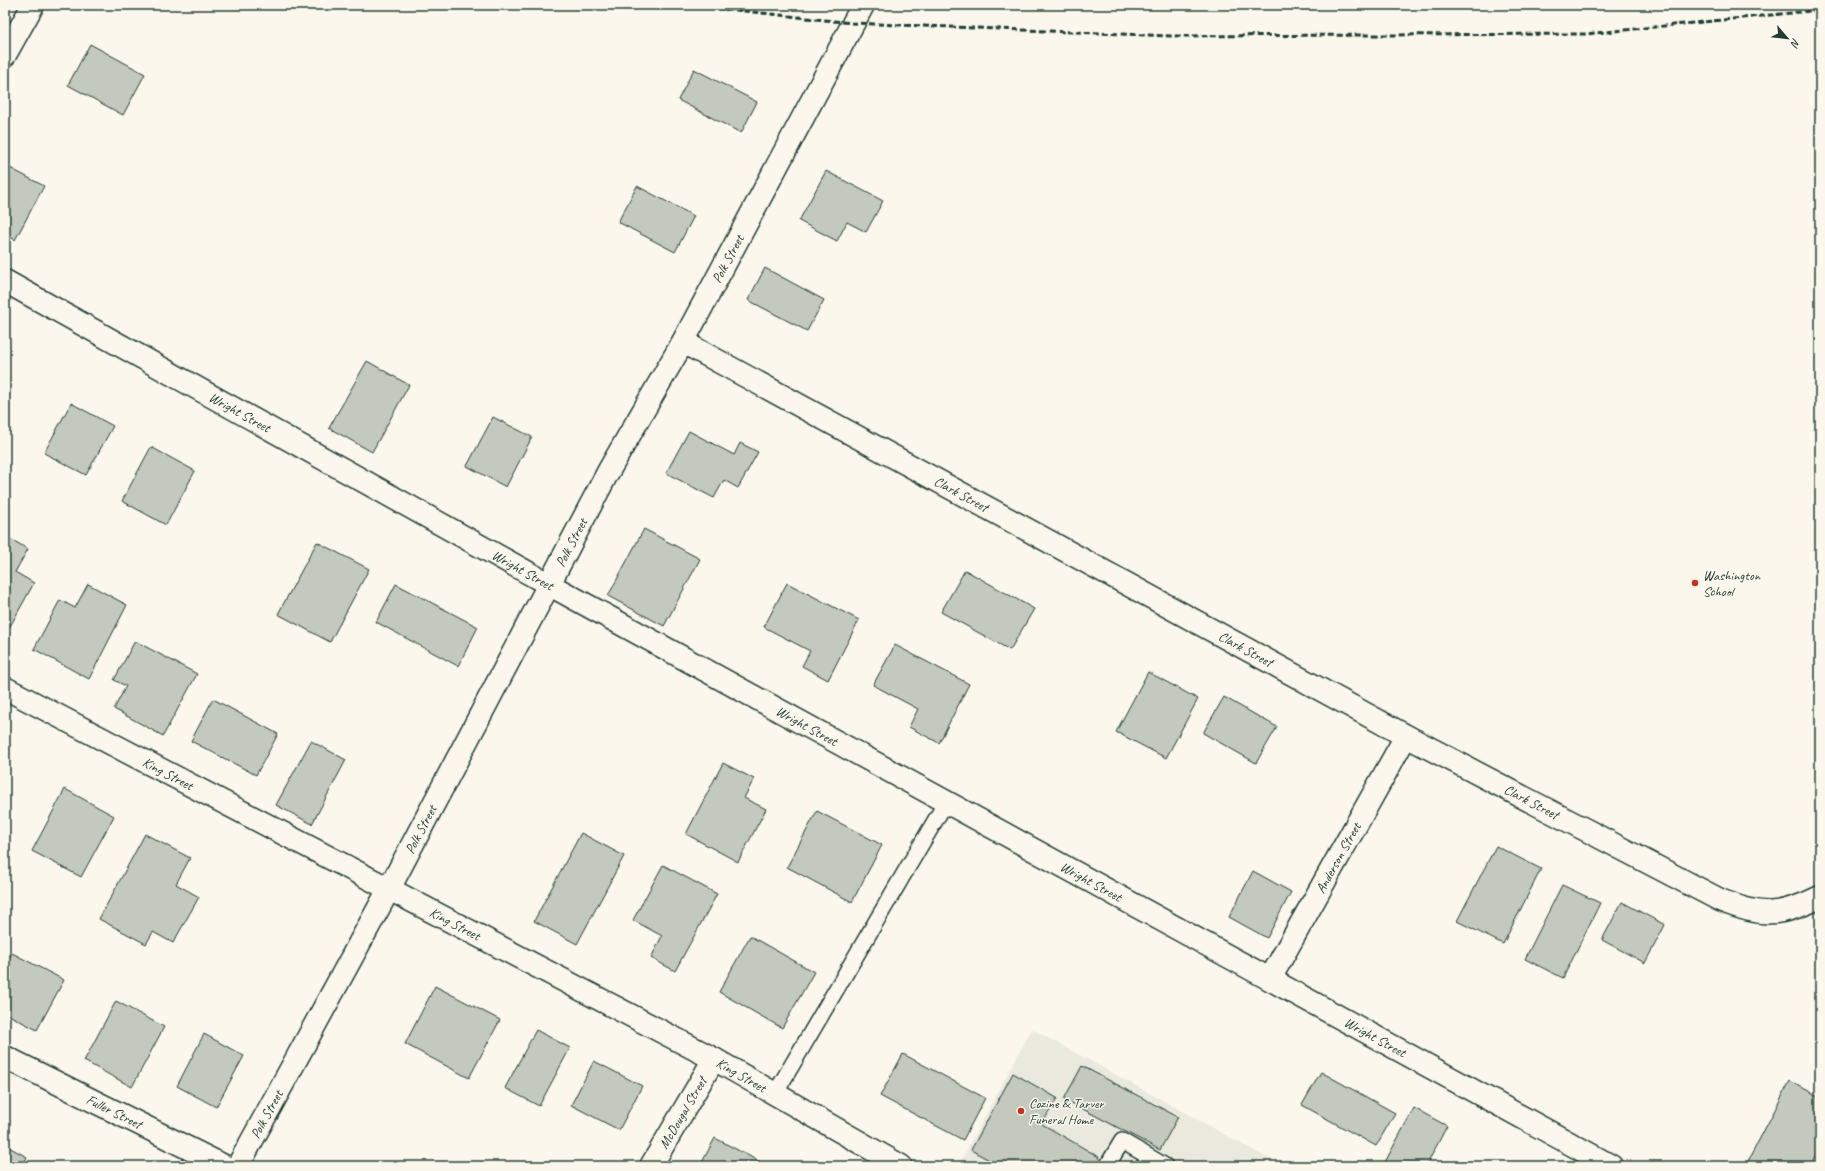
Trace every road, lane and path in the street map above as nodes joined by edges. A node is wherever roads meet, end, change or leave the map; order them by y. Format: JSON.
{"nodes":[{"id":1,"x":33,"y":5,"type":"edge"},
{"id":2,"x":863,"y":5,"type":"edge"},
{"id":3,"x":5,"y":55,"type":"edge"},
{"id":4,"x":5,"y":281,"type":"edge"},
{"id":5,"x":683,"y":342,"type":"junction"},
{"id":6,"x":550,"y":585,"type":"junction"},
{"id":7,"x":5,"y":688,"type":"edge"},
{"id":8,"x":1406,"y":736,"type":"junction"},
{"id":9,"x":946,"y":802,"type":"junction"},
{"id":10,"x":389,"y":889,"type":"junction"},
{"id":11,"x":1820,"y":897,"type":"edge"},
{"id":12,"x":1270,"y":979,"type":"junction"},
{"id":13,"x":5,"y":1057,"type":"edge"},
{"id":14,"x":714,"y":1059,"type":"junction"},
{"id":15,"x":775,"y":1094,"type":"junction"},
{"id":16,"x":224,"y":1166,"type":"edge"},
{"id":17,"x":238,"y":1166,"type":"edge"},
{"id":18,"x":651,"y":1166,"type":"edge"},
{"id":19,"x":901,"y":1166,"type":"edge"},
{"id":20,"x":1108,"y":1166,"type":"edge"},
{"id":21,"x":1165,"y":1166,"type":"edge"},
{"id":22,"x":1611,"y":1166,"type":"edge"}],
"edges":[{"from":1,"to":3,"type":"street"},
{"from":2,"to":5,"type":"street","name":"Polk Street"},
{"from":4,"to":6,"type":"street","name":"Wright Street"},
{"from":5,"to":6,"type":"street","name":"Polk Street"},
{"from":5,"to":8,"type":"street","name":"Clark Street"},
{"from":6,"to":9,"type":"street","name":"Wright Street"},
{"from":6,"to":10,"type":"street","name":"Polk Street"},
{"from":7,"to":10,"type":"street","name":"King Street"},
{"from":8,"to":11,"type":"street","name":"Clark Street"},
{"from":8,"to":12,"type":"street","name":"Anderson Street"},
{"from":9,"to":12,"type":"street","name":"Wright Street"},
{"from":9,"to":15,"type":"lane"},
{"from":10,"to":14,"type":"street","name":"King Street"},
{"from":10,"to":17,"type":"street","name":"Polk Street"},
{"from":12,"to":22,"type":"street","name":"Wright Street"},
{"from":13,"to":16,"type":"street","name":"Fuller Street"},
{"from":14,"to":15,"type":"street","name":"King Street"},
{"from":14,"to":18,"type":"street","name":"McDougal Street"},
{"from":15,"to":19,"type":"street","name":"King Street"},
{"from":20,"to":21,"type":"lane"}]}
